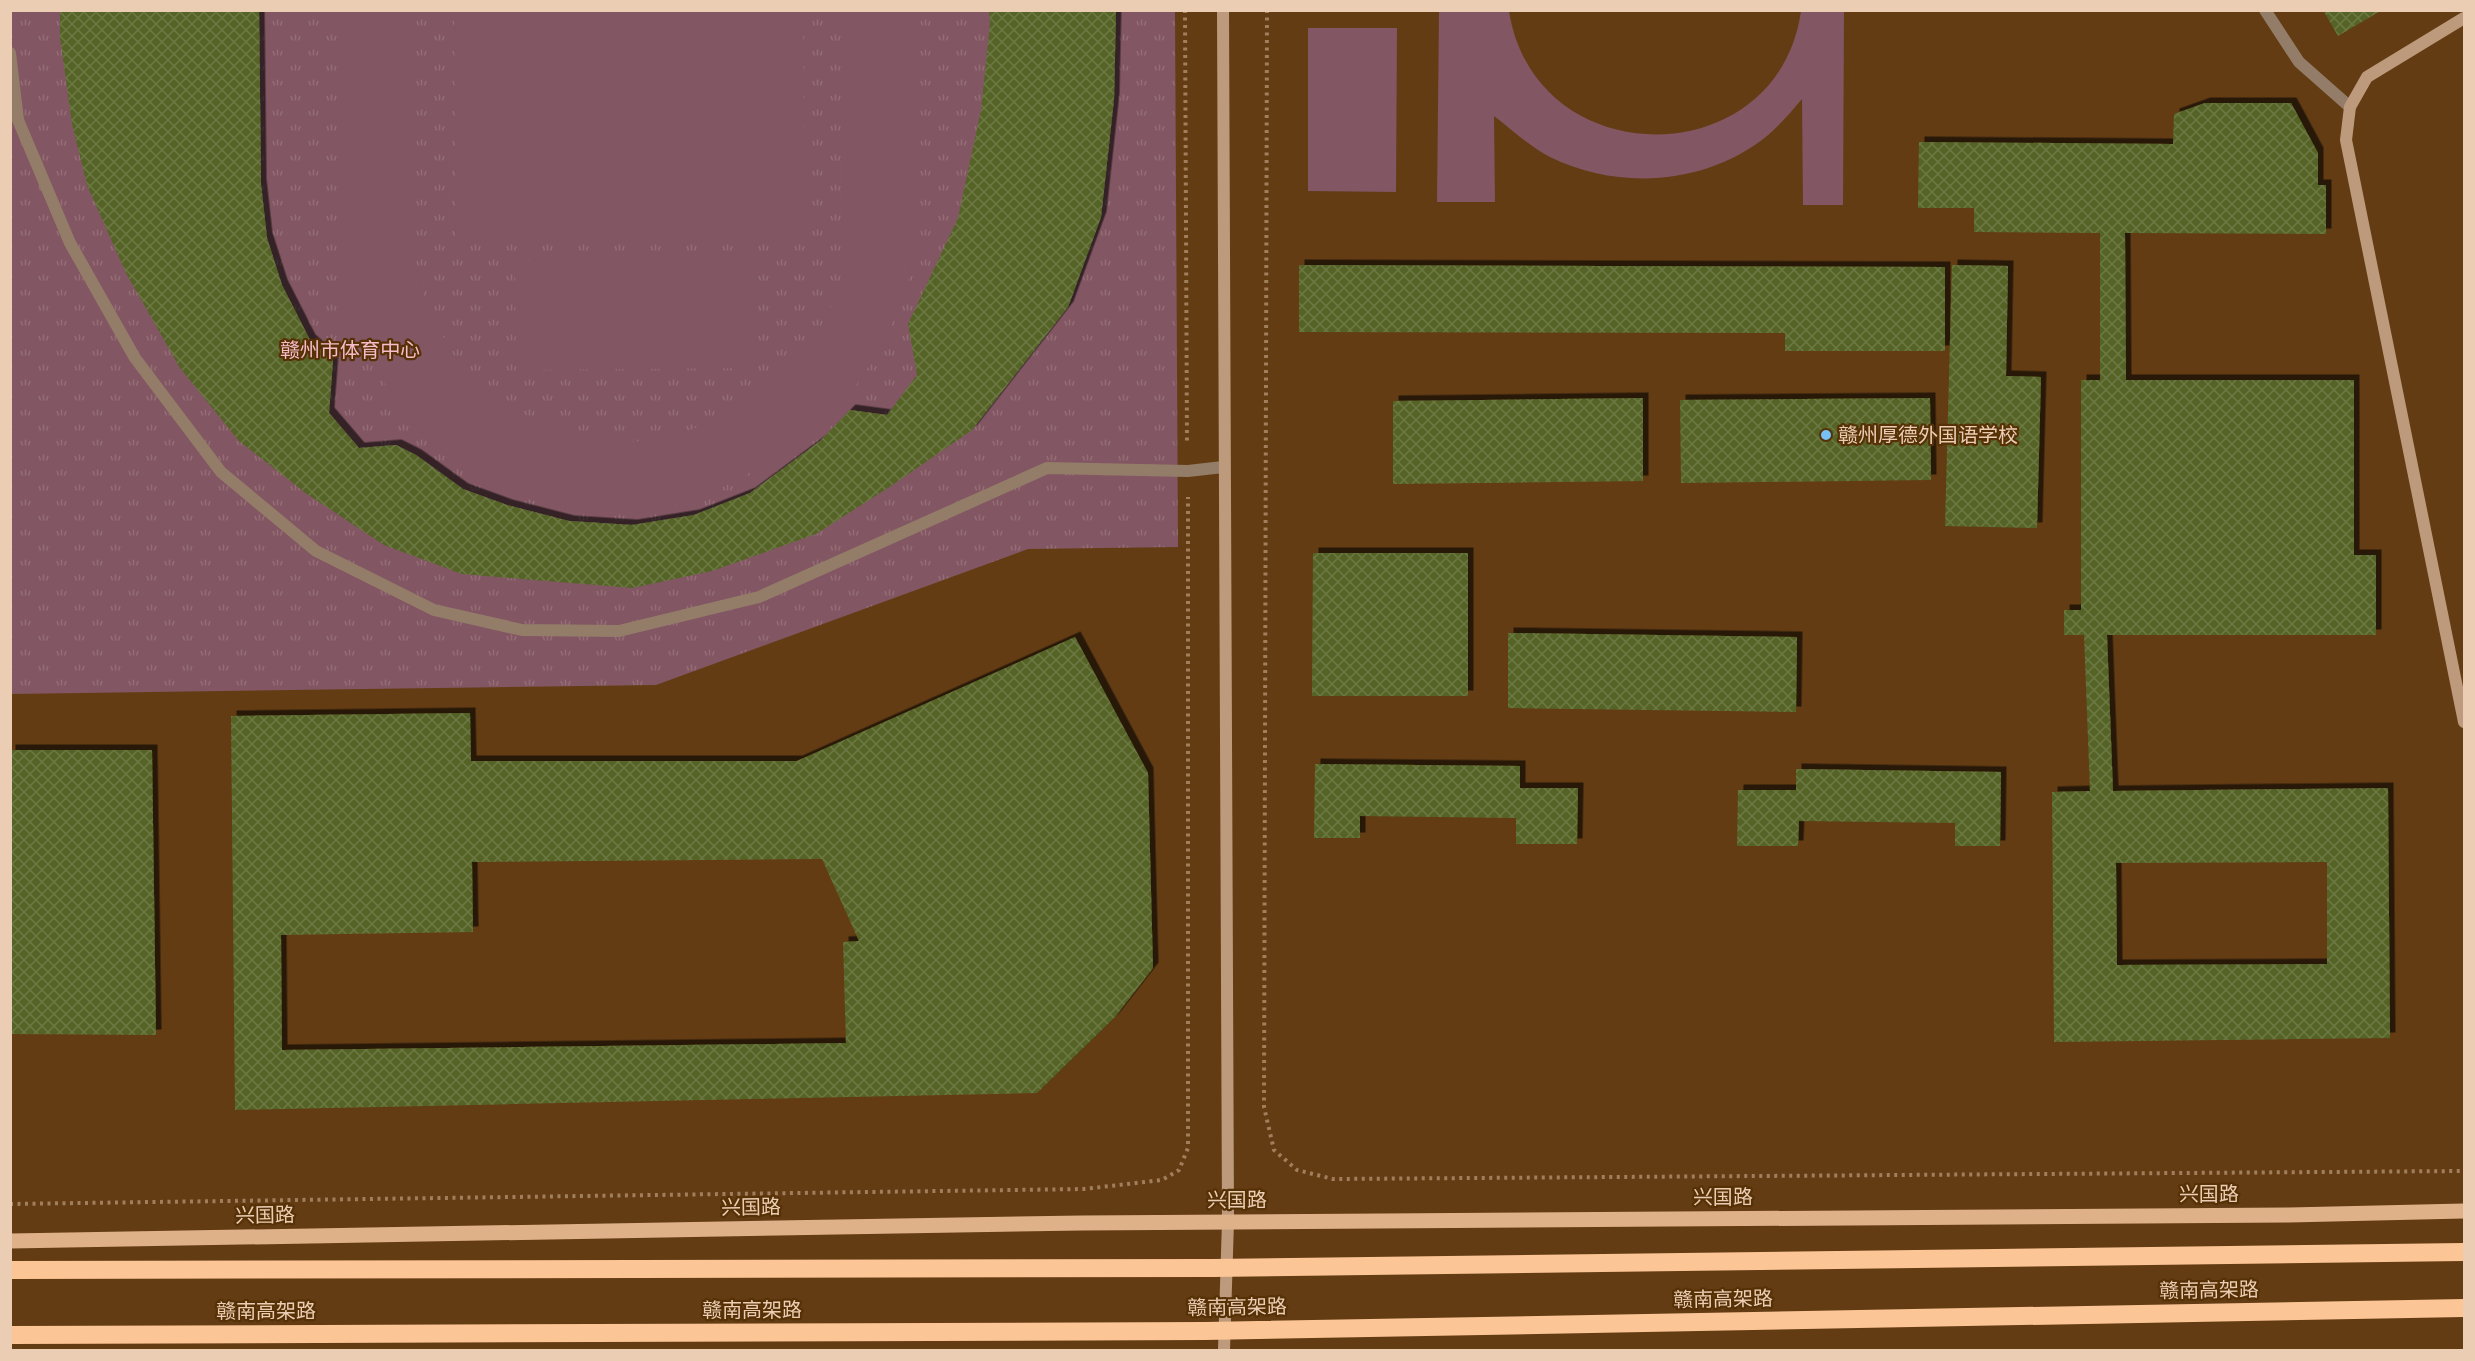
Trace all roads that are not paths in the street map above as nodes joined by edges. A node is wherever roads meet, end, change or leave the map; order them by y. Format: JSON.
{"nodes":[{"id":1,"x":1223,"y":10,"type":"edge"},
{"id":2,"x":2265,"y":10,"type":"edge"},
{"id":3,"x":2464,"y":18,"type":"edge"},
{"id":4,"x":10,"y":54,"type":"edge"},
{"id":5,"x":2350,"y":107,"type":"junction"},
{"id":6,"x":1223,"y":467,"type":"junction"},
{"id":7,"x":2464,"y":722,"type":"edge"},
{"id":8,"x":2464,"y":1211,"type":"edge"},
{"id":9,"x":1228,"y":1221,"type":"junction"},
{"id":10,"x":10,"y":1240,"type":"edge"},
{"id":11,"x":2464,"y":1252,"type":"edge"},
{"id":12,"x":10,"y":1270,"type":"edge"},
{"id":13,"x":2464,"y":1308,"type":"edge"},
{"id":14,"x":10,"y":1335,"type":"edge"},
{"id":15,"x":1224,"y":1350,"type":"edge"}],
"edges":[{"from":1,"to":6,"type":"street"},
{"from":2,"to":5,"type":"street"},
{"from":3,"to":5,"type":"street"},
{"from":4,"to":6,"type":"street"},
{"from":5,"to":7,"type":"street"},
{"from":6,"to":9,"type":"street"},
{"from":8,"to":9,"type":"main road","name":"兴国路"},
{"from":9,"to":10,"type":"main road","name":"兴国路"},
{"from":9,"to":15,"type":"street"},
{"from":11,"to":12,"type":"highway","name":"赣南高架路","bridge":true},
{"from":13,"to":14,"type":"highway","name":"赣南高架路","bridge":true}]}
